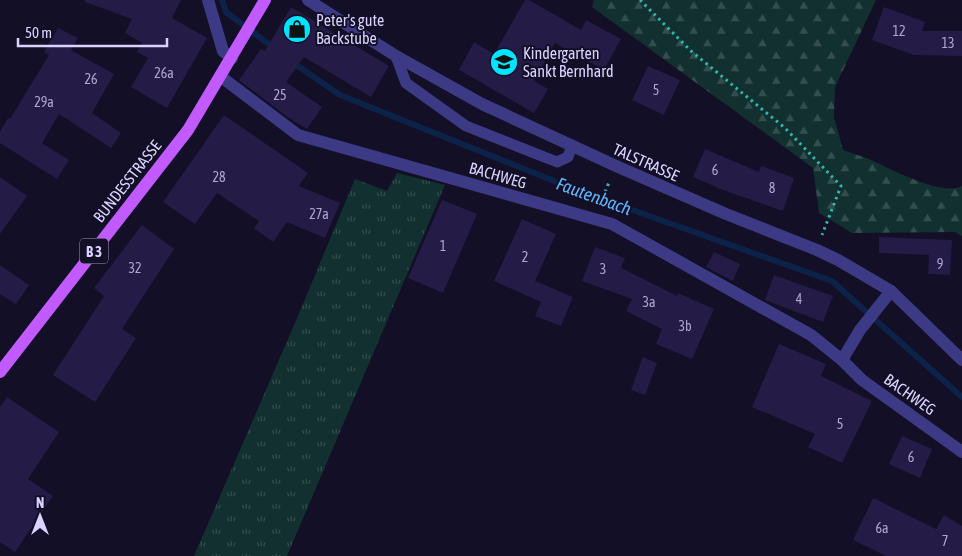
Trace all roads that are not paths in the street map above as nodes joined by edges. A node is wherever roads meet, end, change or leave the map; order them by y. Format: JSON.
{"nodes":[{"id":1,"x":208,"y":0,"type":"edge"},
{"id":2,"x":265,"y":0,"type":"edge"},
{"id":3,"x":308,"y":0,"type":"edge"},
{"id":4,"x":396,"y":56,"type":"junction"},
{"id":5,"x":232,"y":58,"type":"junction"},
{"id":6,"x":220,"y":76,"type":"junction"},
{"id":7,"x":572,"y":145,"type":"junction"},
{"id":8,"x":891,"y":291,"type":"junction"},
{"id":9,"x":842,"y":360,"type":"junction"},
{"id":10,"x":962,"y":360,"type":"edge"},
{"id":11,"x":0,"y":372,"type":"edge"},
{"id":12,"x":962,"y":452,"type":"edge"}],
"edges":[{"from":1,"to":5,"type":"street"},
{"from":2,"to":5,"type":"main road","name":"BUNDESSTRASSE","number":"B 3"},
{"from":3,"to":4,"type":"street","name":"TALSTRASSE"},
{"from":4,"to":7,"type":"street","name":"TALSTRASSE"},
{"from":4,"to":7,"type":"lane"},
{"from":5,"to":6,"type":"main road","name":"BUNDESSTRASSE","number":"B 3"},
{"from":6,"to":9,"type":"street","name":"BACHWEG"},
{"from":6,"to":11,"type":"main road","name":"BUNDESSTRASSE","number":"B 3"},
{"from":7,"to":8,"type":"street","name":"TALSTRASSE"},
{"from":8,"to":9,"type":"street"},
{"from":8,"to":10,"type":"street","name":"TALSTRASSE"},
{"from":9,"to":12,"type":"street","name":"BACHWEG"}]}
